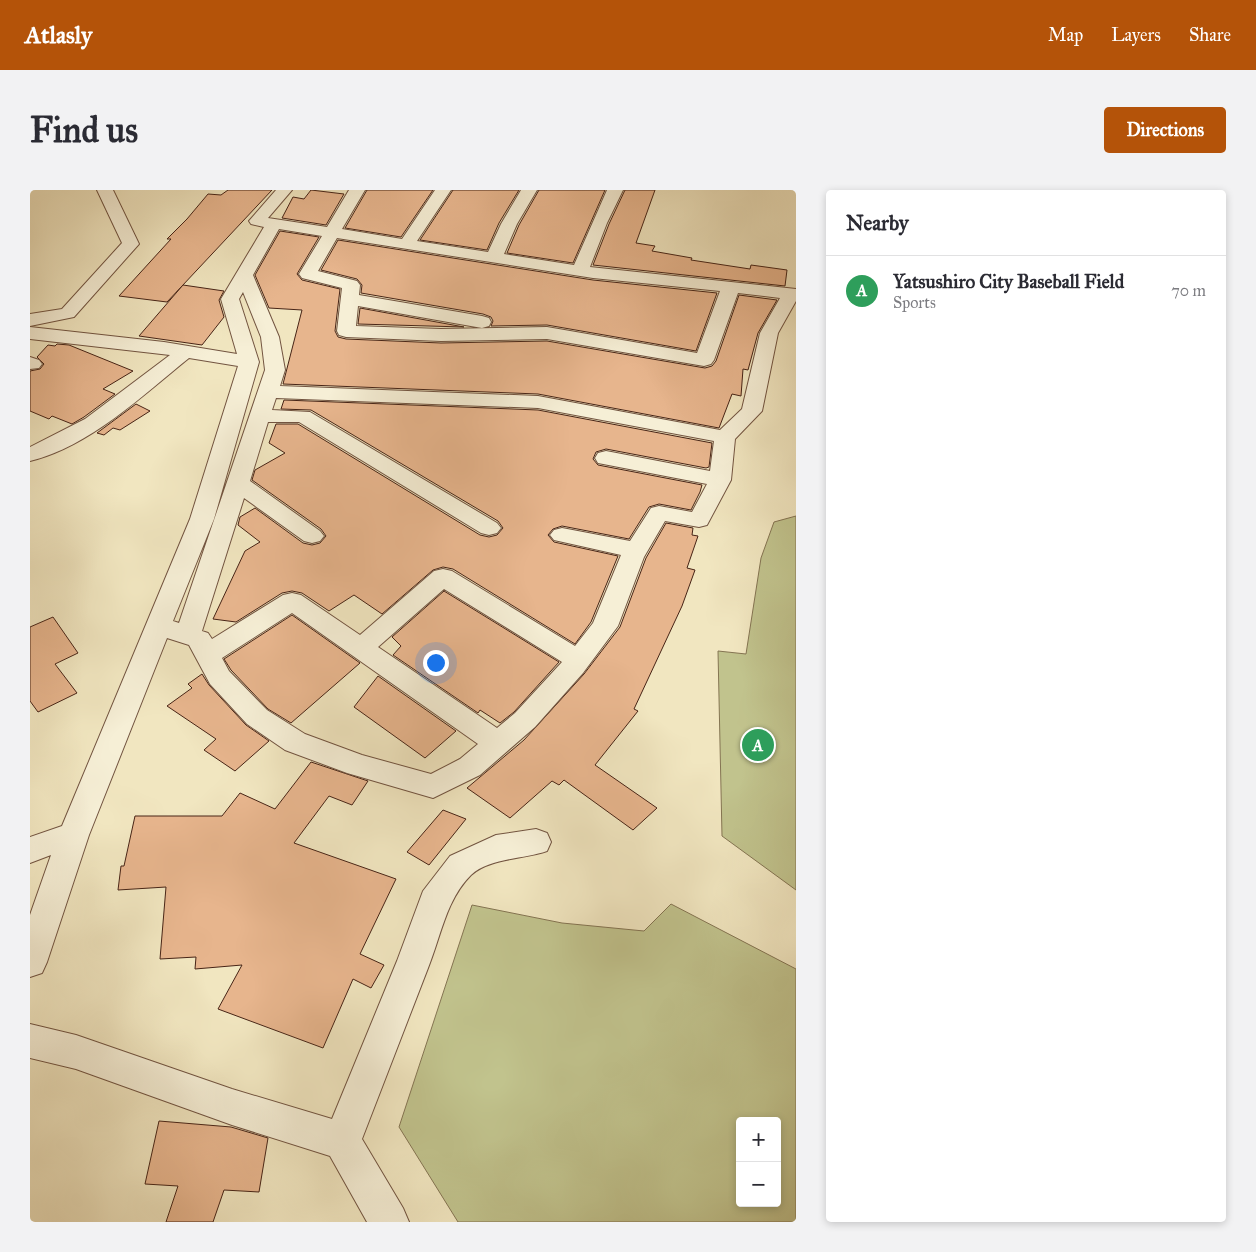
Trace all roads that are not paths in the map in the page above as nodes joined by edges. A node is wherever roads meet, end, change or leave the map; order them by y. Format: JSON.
{"nodes":[{"id":1,"x":104,"y":190,"type":"edge"},
{"id":2,"x":284,"y":190,"type":"edge"},
{"id":3,"x":357,"y":190,"type":"edge"},
{"id":4,"x":443,"y":190,"type":"edge"},
{"id":5,"x":529,"y":190,"type":"edge"},
{"id":6,"x":615,"y":190,"type":"edge"},
{"id":7,"x":274,"y":224,"type":"junction"},
{"id":8,"x":330,"y":234,"type":"junction"},
{"id":9,"x":407,"y":244,"type":"junction"},
{"id":10,"x":494,"y":258,"type":"junction"},
{"id":11,"x":580,"y":271,"type":"junction"},
{"id":12,"x":244,"y":274,"type":"junction"},
{"id":13,"x":731,"y":287,"type":"junction"},
{"id":14,"x":794,"y":294,"type":"edge"},
{"id":15,"x":350,"y":300,"type":"junction"},
{"id":16,"x":30,"y":320,"type":"edge"},
{"id":17,"x":30,"y":333,"type":"edge"},
{"id":18,"x":547,"y":333,"type":"junction"},
{"id":19,"x":186,"y":352,"type":"junction"},
{"id":20,"x":249,"y":362,"type":"junction"},
{"id":21,"x":268,"y":392,"type":"junction"},
{"id":22,"x":260,"y":416,"type":"junction"},
{"id":23,"x":725,"y":437,"type":"junction"},
{"id":24,"x":30,"y":455,"type":"edge"},
{"id":25,"x":606,"y":458,"type":"dead end"},
{"id":26,"x":720,"y":480,"type":"junction"},
{"id":27,"x":238,"y":483,"type":"junction"},
{"id":28,"x":489,"y":528,"type":"dead end"},
{"id":29,"x":312,"y":536,"type":"dead end"},
{"id":30,"x":562,"y":536,"type":"dead end"},
{"id":31,"x":635,"y":550,"type":"junction"},
{"id":32,"x":159,"y":626,"type":"junction"},
{"id":33,"x":188,"y":635,"type":"junction"},
{"id":34,"x":361,"y":648,"type":"junction"},
{"id":35,"x":207,"y":655,"type":"junction"},
{"id":36,"x":578,"y":660,"type":"junction"},
{"id":37,"x":498,"y":743,"type":"junction"},
{"id":38,"x":74,"y":835,"type":"junction"},
{"id":39,"x":536,"y":842,"type":"dead end"},
{"id":40,"x":30,"y":850,"type":"edge"},
{"id":41,"x":30,"y":962,"type":"edge"},
{"id":42,"x":30,"y":1041,"type":"edge"},
{"id":43,"x":342,"y":1141,"type":"junction"},
{"id":44,"x":389,"y":1222,"type":"edge"}],
"edges":[{"from":1,"to":16,"type":"street"},
{"from":2,"to":7,"type":"street"},
{"from":3,"to":8,"type":"street"},
{"from":4,"to":9,"type":"street"},
{"from":5,"to":10,"type":"street"},
{"from":6,"to":11,"type":"street"},
{"from":7,"to":8,"type":"street"},
{"from":7,"to":12,"type":"street"},
{"from":8,"to":9,"type":"street"},
{"from":8,"to":15,"type":"street"},
{"from":9,"to":10,"type":"street"},
{"from":10,"to":11,"type":"street"},
{"from":11,"to":13,"type":"street"},
{"from":12,"to":20,"type":"street"},
{"from":12,"to":21,"type":"street"},
{"from":13,"to":14,"type":"street"},
{"from":13,"to":18,"type":"street"},
{"from":14,"to":23,"type":"street"},
{"from":15,"to":18,"type":"street"},
{"from":15,"to":18,"type":"street"},
{"from":17,"to":19,"type":"street"},
{"from":19,"to":20,"type":"street"},
{"from":19,"to":24,"type":"street"},
{"from":20,"to":32,"type":"street"},
{"from":21,"to":22,"type":"street"},
{"from":21,"to":23,"type":"street"},
{"from":22,"to":27,"type":"street"},
{"from":22,"to":28,"type":"street"},
{"from":23,"to":26,"type":"street"},
{"from":25,"to":26,"type":"street"},
{"from":26,"to":31,"type":"street"},
{"from":27,"to":29,"type":"street"},
{"from":27,"to":33,"type":"street"},
{"from":30,"to":31,"type":"street"},
{"from":31,"to":36,"type":"street"},
{"from":32,"to":33,"type":"street"},
{"from":32,"to":38,"type":"street"},
{"from":33,"to":35,"type":"street"},
{"from":34,"to":35,"type":"street"},
{"from":34,"to":36,"type":"street"},
{"from":34,"to":37,"type":"street"},
{"from":35,"to":37,"type":"street"},
{"from":36,"to":37,"type":"street"},
{"from":38,"to":40,"type":"street"},
{"from":38,"to":41,"type":"street"},
{"from":39,"to":43,"type":"street"},
{"from":42,"to":43,"type":"street"},
{"from":43,"to":44,"type":"street"}]}
